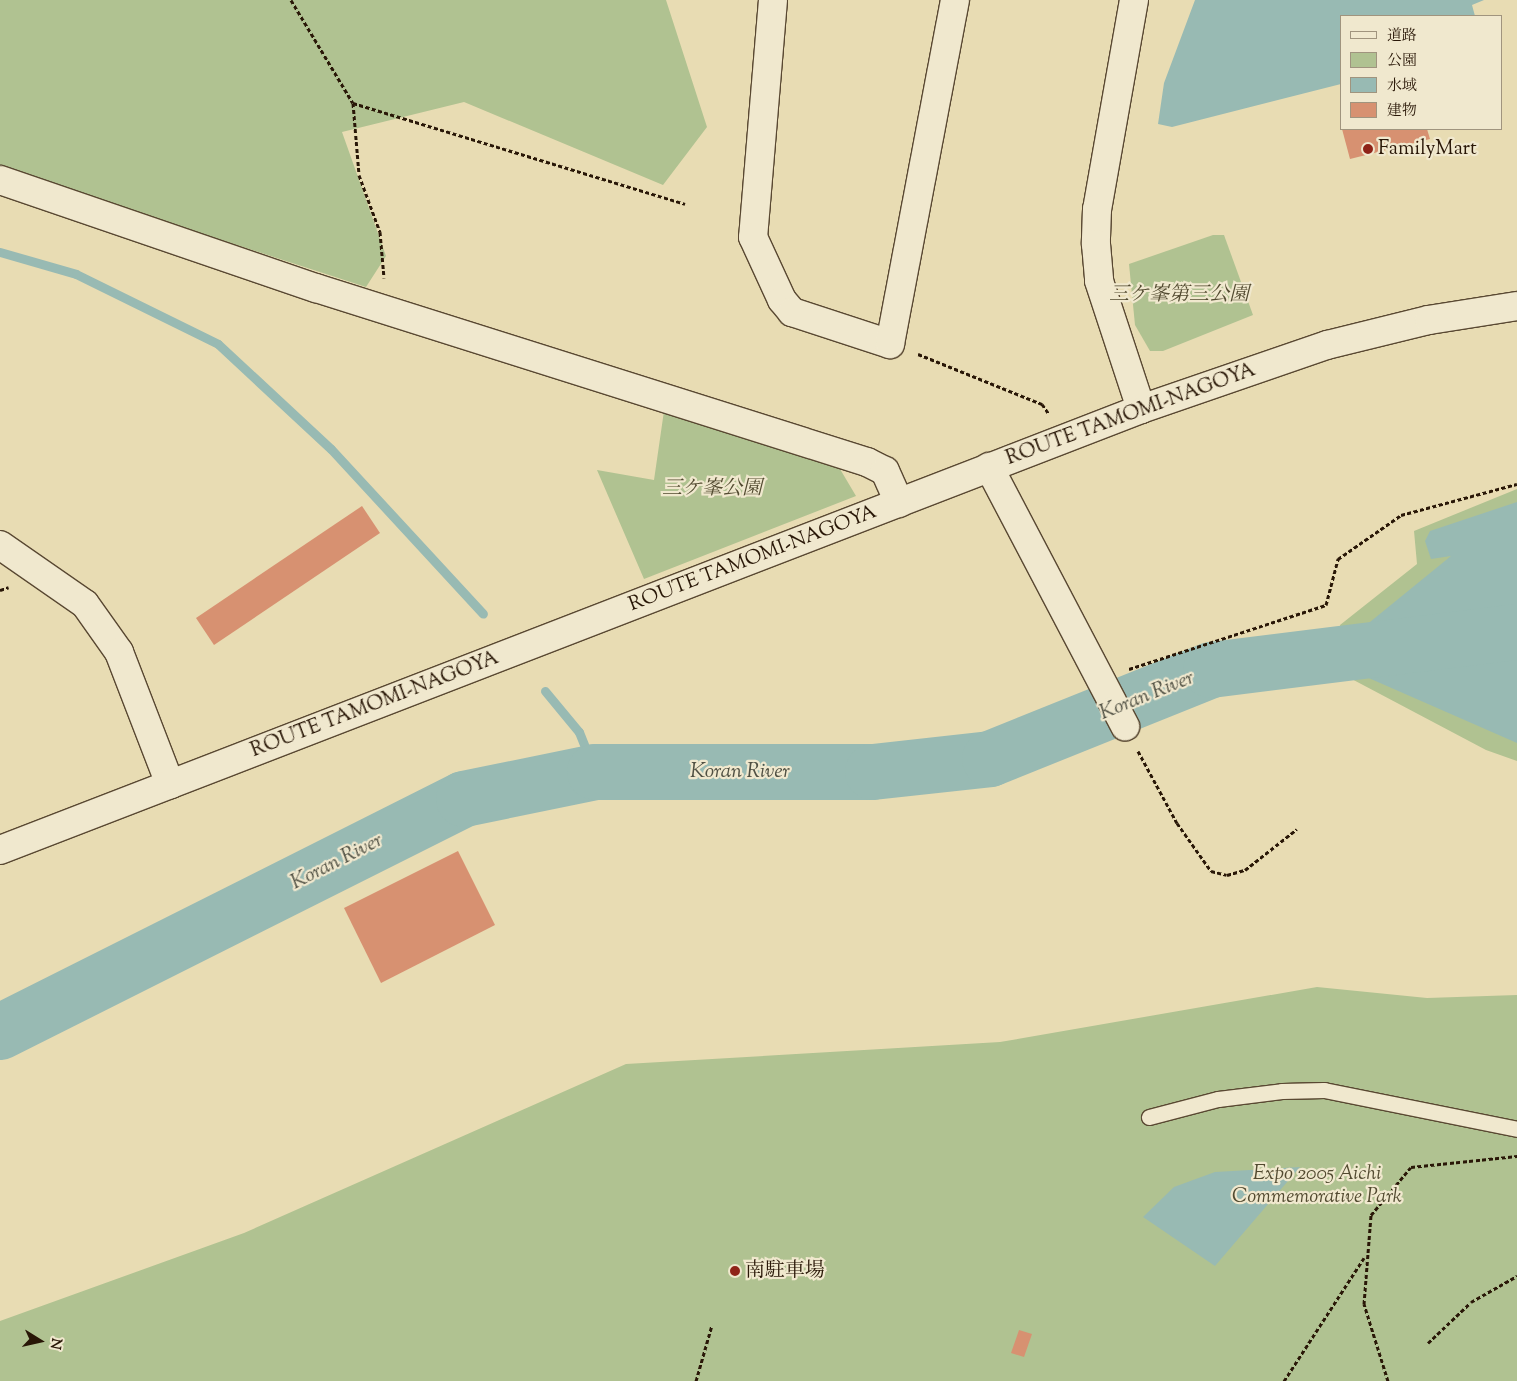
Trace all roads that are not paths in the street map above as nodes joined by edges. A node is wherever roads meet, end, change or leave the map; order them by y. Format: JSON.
{"nodes":[{"id":1,"x":773,"y":0,"type":"edge"},
{"id":2,"x":955,"y":0,"type":"edge"},
{"id":3,"x":1134,"y":0,"type":"edge"},
{"id":4,"x":0,"y":180,"type":"edge"},
{"id":5,"x":1517,"y":306,"type":"edge"},
{"id":6,"x":1141,"y":410,"type":"junction"},
{"id":7,"x":989,"y":467,"type":"junction"},
{"id":8,"x":898,"y":503,"type":"junction"},
{"id":9,"x":0,"y":545,"type":"edge"},
{"id":10,"x":1125,"y":726,"type":"road end"},
{"id":11,"x":170,"y":784,"type":"junction"},
{"id":12,"x":0,"y":850,"type":"edge"},
{"id":13,"x":1149,"y":1117,"type":"dead end"},
{"id":14,"x":1517,"y":1129,"type":"edge"}],
"edges":[{"from":1,"to":2,"type":"street"},
{"from":3,"to":6,"type":"street"},
{"from":4,"to":8,"type":"street"},
{"from":5,"to":6,"type":"street","name":"ROUTE TAMOMI-NAGOYA"},
{"from":6,"to":7,"type":"street","name":"ROUTE TAMOMI-NAGOYA"},
{"from":7,"to":8,"type":"street","name":"ROUTE TAMOMI-NAGOYA"},
{"from":7,"to":10,"type":"street"},
{"from":8,"to":11,"type":"street","name":"ROUTE TAMOMI-NAGOYA"},
{"from":9,"to":11,"type":"street"},
{"from":11,"to":12,"type":"street","name":"ROUTE TAMOMI-NAGOYA"},
{"from":13,"to":14,"type":"lane"}]}
